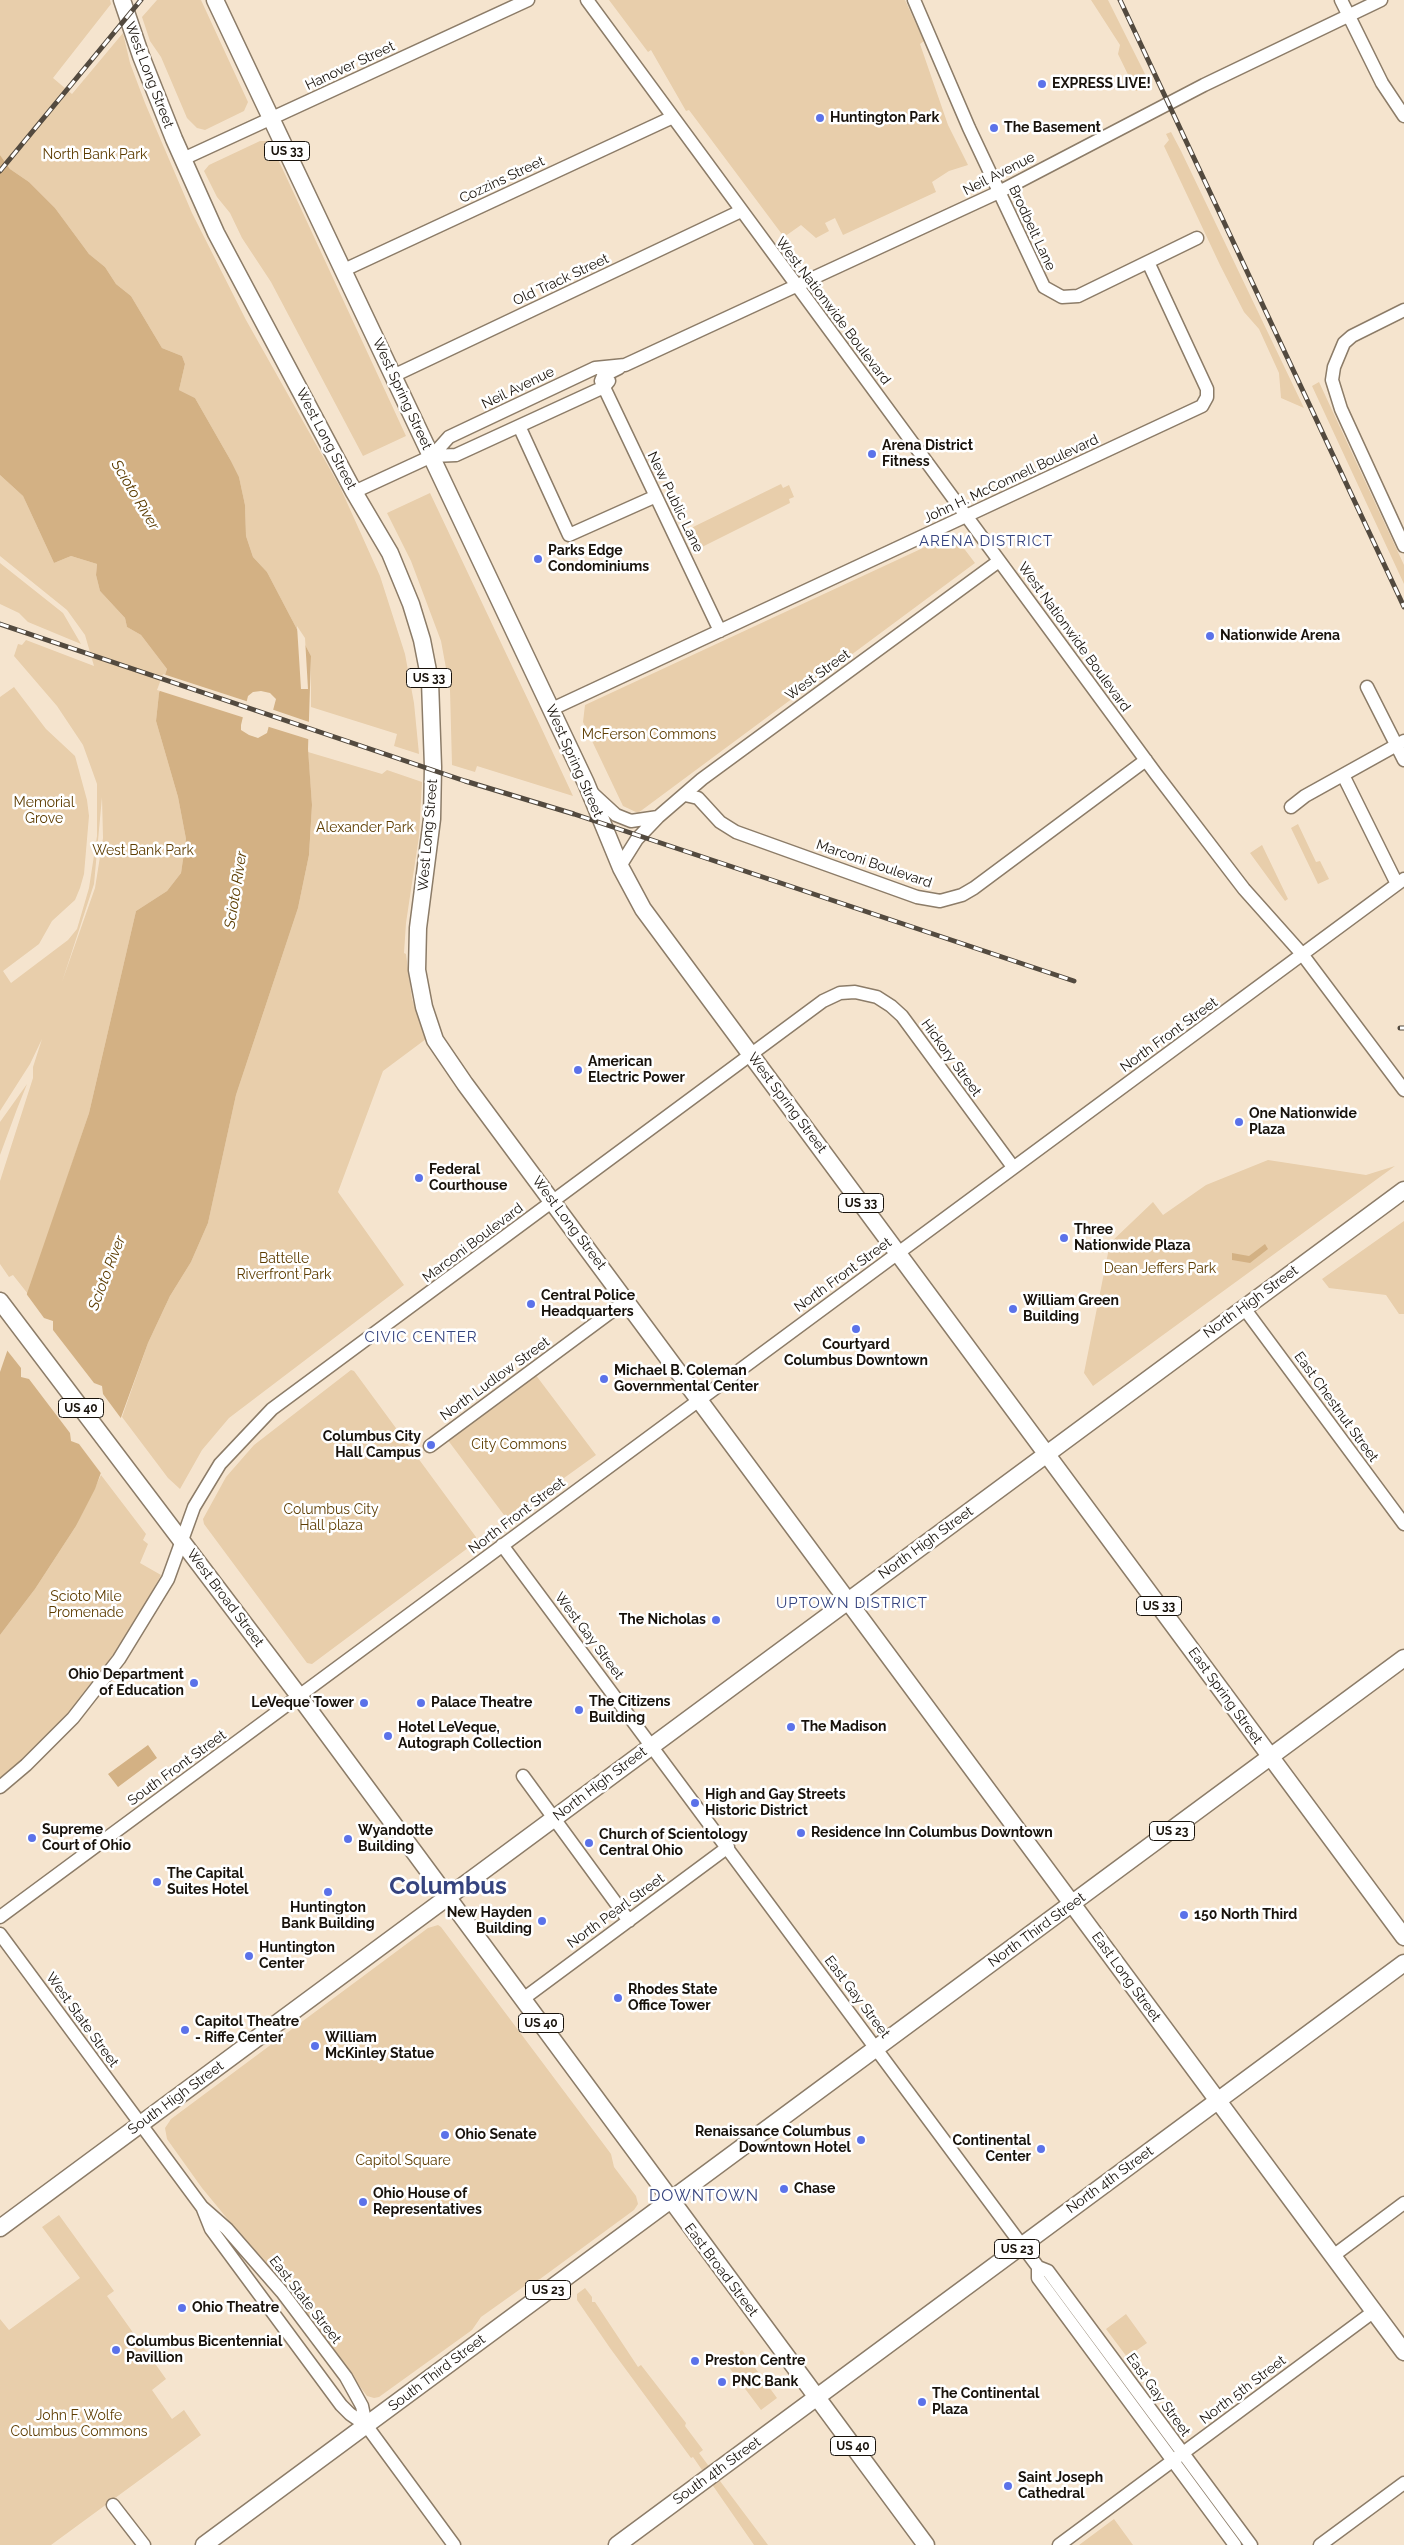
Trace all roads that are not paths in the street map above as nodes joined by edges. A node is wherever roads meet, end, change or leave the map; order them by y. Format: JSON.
{"nodes":[{"id":1,"x":122,"y":0,"type":"edge"},
{"id":2,"x":215,"y":0,"type":"edge"},
{"id":3,"x":528,"y":0,"type":"edge"},
{"id":4,"x":587,"y":0,"type":"edge"},
{"id":5,"x":914,"y":0,"type":"edge"},
{"id":6,"x":1341,"y":0,"type":"edge"},
{"id":7,"x":1350,"y":0,"type":"edge"},
{"id":8,"x":1381,"y":0,"type":"edge"},
{"id":9,"x":1349,"y":16,"type":"junction"},
{"id":10,"x":1404,"y":116,"type":"edge"},
{"id":11,"x":673,"y":117,"type":"junction"},
{"id":12,"x":271,"y":119,"type":"junction"},
{"id":13,"x":183,"y":159,"type":"junction"},
{"id":14,"x":999,"y":192,"type":"junction"},
{"id":15,"x":741,"y":211,"type":"junction"},
{"id":16,"x":1196,"y":238,"type":"dead end"},
{"id":17,"x":1148,"y":262,"type":"junction"},
{"id":18,"x":344,"y":270,"type":"junction"},
{"id":19,"x":796,"y":287,"type":"junction"},
{"id":20,"x":1404,"y":310,"type":"edge"},
{"id":21,"x":625,"y":365,"type":"junction"},
{"id":22,"x":393,"y":376,"type":"junction"},
{"id":23,"x":604,"y":387,"type":"junction"},
{"id":24,"x":519,"y":426,"type":"junction"},
{"id":25,"x":432,"y":456,"type":"junction"},
{"id":26,"x":354,"y":492,"type":"junction"},
{"id":27,"x":654,"y":496,"type":"junction"},
{"id":28,"x":966,"y":516,"type":"junction"},
{"id":29,"x":1404,"y":546,"type":"edge"},
{"id":30,"x":999,"y":560,"type":"junction"},
{"id":31,"x":720,"y":631,"type":"junction"},
{"id":32,"x":1367,"y":687,"type":"dead end"},
{"id":33,"x":552,"y":709,"type":"junction"},
{"id":34,"x":1399,"y":743,"type":"edge"},
{"id":35,"x":1146,"y":760,"type":"junction"},
{"id":36,"x":1404,"y":760,"type":"edge"},
{"id":37,"x":1343,"y":775,"type":"junction"},
{"id":38,"x":590,"y":791,"type":"junction"},
{"id":39,"x":684,"y":795,"type":"junction"},
{"id":40,"x":1291,"y":807,"type":"dead end"},
{"id":41,"x":658,"y":817,"type":"junction"},
{"id":42,"x":620,"y":866,"type":"junction"},
{"id":43,"x":1400,"y":881,"type":"edge"},
{"id":44,"x":1302,"y":954,"type":"junction"},
{"id":45,"x":848,"y":992,"type":"joint"},
{"id":46,"x":752,"y":1056,"type":"junction"},
{"id":47,"x":1404,"y":1090,"type":"edge"},
{"id":48,"x":1013,"y":1167,"type":"junction"},
{"id":49,"x":1404,"y":1190,"type":"edge"},
{"id":50,"x":554,"y":1202,"type":"junction"},
{"id":51,"x":898,"y":1253,"type":"junction"},
{"id":52,"x":627,"y":1300,"type":"junction"},
{"id":53,"x":0,"y":1301,"type":"edge"},
{"id":54,"x":1244,"y":1308,"type":"junction"},
{"id":55,"x":700,"y":1400,"type":"junction"},
{"id":56,"x":430,"y":1446,"type":"dead end"},
{"id":57,"x":1046,"y":1454,"type":"junction"},
{"id":58,"x":1404,"y":1524,"type":"edge"},
{"id":59,"x":183,"y":1542,"type":"junction"},
{"id":60,"x":502,"y":1545,"type":"junction"},
{"id":61,"x":848,"y":1601,"type":"junction"},
{"id":62,"x":1404,"y":1658,"type":"edge"},
{"id":63,"x":299,"y":1696,"type":"junction"},
{"id":64,"x":652,"y":1745,"type":"junction"},
{"id":65,"x":1270,"y":1757,"type":"junction"},
{"id":66,"x":523,"y":1776,"type":"dead end"},
{"id":67,"x":0,"y":1787,"type":"edge"},
{"id":68,"x":553,"y":1819,"type":"junction"},
{"id":69,"x":728,"y":1848,"type":"junction"},
{"id":70,"x":448,"y":1897,"type":"junction"},
{"id":71,"x":1072,"y":1904,"type":"junction"},
{"id":72,"x":0,"y":1917,"type":"edge"},
{"id":73,"x":629,"y":1921,"type":"junction"},
{"id":74,"x":0,"y":1934,"type":"edge"},
{"id":75,"x":1404,"y":1937,"type":"edge"},
{"id":76,"x":1404,"y":1963,"type":"edge"},
{"id":77,"x":523,"y":1999,"type":"junction"},
{"id":78,"x":876,"y":2048,"type":"junction"},
{"id":79,"x":1218,"y":2101,"type":"junction"},
{"id":80,"x":140,"y":2124,"type":"junction"},
{"id":81,"x":669,"y":2200,"type":"junction"},
{"id":82,"x":1404,"y":2203,"type":"edge"},
{"id":83,"x":202,"y":2207,"type":"junction"},
{"id":84,"x":0,"y":2228,"type":"edge"},
{"id":85,"x":1022,"y":2246,"type":"junction"},
{"id":86,"x":1333,"y":2256,"type":"junction"},
{"id":87,"x":1373,"y":2312,"type":"junction"},
{"id":88,"x":1404,"y":2352,"type":"edge"},
{"id":89,"x":817,"y":2397,"type":"junction"},
{"id":90,"x":366,"y":2425,"type":"junction"},
{"id":91,"x":1178,"y":2457,"type":"junction"},
{"id":92,"x":1404,"y":2483,"type":"edge"},
{"id":93,"x":113,"y":2505,"type":"dead end"},
{"id":94,"x":619,"y":2544,"type":"edge"},
{"id":95,"x":144,"y":2545,"type":"edge"},
{"id":96,"x":204,"y":2545,"type":"edge"},
{"id":97,"x":454,"y":2545,"type":"edge"},
{"id":98,"x":926,"y":2545,"type":"edge"},
{"id":99,"x":1058,"y":2545,"type":"edge"},
{"id":100,"x":1235,"y":2545,"type":"edge"},
{"id":101,"x":1251,"y":2545,"type":"edge"},
{"id":102,"x":1320,"y":2545,"type":"edge"}],
"edges":[{"from":1,"to":13,"type":"main road","name":"West Long Street","number":"US 33"},
{"from":2,"to":12,"type":"main road","name":"West Spring Street","number":"US 33"},
{"from":3,"to":12,"type":"street","name":"Hanover Street"},
{"from":4,"to":11,"type":"street","name":"West Nationwide Boulevard"},
{"from":5,"to":14,"type":"street","name":"Brodbelt Lane"},
{"from":6,"to":9,"type":"street"},
{"from":7,"to":9,"type":"street"},
{"from":8,"to":9,"type":"street","name":"Neil Avenue"},
{"from":9,"to":10,"type":"street"},
{"from":9,"to":14,"type":"street","name":"Neil Avenue"},
{"from":11,"to":15,"type":"street","name":"West Nationwide Boulevard"},
{"from":11,"to":18,"type":"street","name":"Cozzins Street"},
{"from":12,"to":13,"type":"street","name":"Hanover Street"},
{"from":12,"to":18,"type":"main road","name":"West Spring Street","number":"US 33"},
{"from":13,"to":26,"type":"main road","name":"West Long Street","number":"US 33"},
{"from":14,"to":17,"type":"street","name":"Brodbelt Lane"},
{"from":14,"to":19,"type":"street","name":"Neil Avenue"},
{"from":15,"to":19,"type":"street","name":"West Nationwide Boulevard"},
{"from":15,"to":22,"type":"street","name":"Old Track Street"},
{"from":16,"to":17,"type":"street","name":"Brodbelt Lane"},
{"from":17,"to":28,"type":"street","name":"John H. McConnell Boulevard"},
{"from":18,"to":22,"type":"main road","name":"West Spring Street","number":"US 33"},
{"from":19,"to":21,"type":"street","name":"Neil Avenue"},
{"from":19,"to":28,"type":"street","name":"West Nationwide Boulevard"},
{"from":20,"to":29,"type":"street"},
{"from":21,"to":23,"type":"street"},
{"from":21,"to":25,"type":"street","name":"Neil Avenue"},
{"from":22,"to":25,"type":"main road","name":"West Spring Street","number":"US 33"},
{"from":23,"to":24,"type":"street","name":"Neil Avenue"},
{"from":23,"to":27,"type":"street","name":"New Public Lane"},
{"from":24,"to":25,"type":"street","name":"Neil Avenue"},
{"from":24,"to":27,"type":"street"},
{"from":25,"to":26,"type":"street","name":"Neil Avenue"},
{"from":25,"to":33,"type":"main road","name":"West Spring Street","number":"US 33"},
{"from":26,"to":50,"type":"main road","name":"West Long Street","number":"US 33"},
{"from":27,"to":31,"type":"street","name":"New Public Lane"},
{"from":28,"to":30,"type":"street","name":"West Nationwide Boulevard"},
{"from":28,"to":31,"type":"street","name":"John H. McConnell Boulevard"},
{"from":30,"to":35,"type":"street","name":"West Nationwide Boulevard"},
{"from":30,"to":39,"type":"street","name":"West Street"},
{"from":31,"to":33,"type":"street","name":"John H. McConnell Boulevard"},
{"from":32,"to":34,"type":"street"},
{"from":33,"to":38,"type":"main road","name":"West Spring Street","number":"US 33"},
{"from":34,"to":36,"type":"street"},
{"from":34,"to":37,"type":"street"},
{"from":35,"to":39,"type":"street","name":"Marconi Boulevard"},
{"from":35,"to":44,"type":"street","name":"West Nationwide Boulevard"},
{"from":37,"to":40,"type":"street"},
{"from":37,"to":43,"type":"street"},
{"from":38,"to":41,"type":"street"},
{"from":38,"to":42,"type":"main road","name":"West Spring Street","number":"US 33"},
{"from":39,"to":41,"type":"street","name":"West Street"},
{"from":41,"to":42,"type":"street","name":"West Street"},
{"from":42,"to":46,"type":"main road","name":"West Spring Street","number":"US 33"},
{"from":43,"to":44,"type":"street","name":"North Front Street"},
{"from":44,"to":47,"type":"street","name":"West Nationwide Boulevard"},
{"from":44,"to":48,"type":"street","name":"North Front Street"},
{"from":45,"to":46,"type":"street","name":"Marconi Boulevard"},
{"from":45,"to":48,"type":"street","name":"Hickory Street"},
{"from":46,"to":50,"type":"street","name":"Marconi Boulevard"},
{"from":46,"to":51,"type":"main road","name":"West Spring Street","number":"US 33"},
{"from":48,"to":51,"type":"street","name":"North Front Street"},
{"from":49,"to":54,"type":"main road","name":"North High Street"},
{"from":50,"to":52,"type":"main road","name":"West Long Street","number":"US 33"},
{"from":50,"to":59,"type":"street","name":"Marconi Boulevard"},
{"from":51,"to":55,"type":"street","name":"North Front Street"},
{"from":51,"to":57,"type":"main road","name":"West Spring Street","number":"US 33"},
{"from":52,"to":55,"type":"main road","name":"West Long Street","number":"US 33"},
{"from":52,"to":56,"type":"street","name":"North Ludlow Street"},
{"from":53,"to":59,"type":"main road","name":"West Broad Street","number":"US 40"},
{"from":54,"to":57,"type":"main road","name":"North High Street"},
{"from":54,"to":58,"type":"street","name":"East Chestnut Street"},
{"from":55,"to":60,"type":"street","name":"North Front Street"},
{"from":55,"to":61,"type":"main road","name":"West Long Street","number":"US 33"},
{"from":57,"to":61,"type":"main road","name":"North High Street"},
{"from":57,"to":65,"type":"main road","name":"East Spring Street","number":"US 33"},
{"from":59,"to":63,"type":"main road","name":"West Broad Street","number":"US 40"},
{"from":59,"to":67,"type":"street","name":"Marconi Boulevard"},
{"from":60,"to":63,"type":"street","name":"North Front Street"},
{"from":60,"to":64,"type":"street","name":"West Gay Street"},
{"from":61,"to":64,"type":"main road","name":"North High Street"},
{"from":61,"to":71,"type":"main road","name":"East Long Street","number":"US 33"},
{"from":62,"to":65,"type":"main road","name":"North Third Street","number":"US 23"},
{"from":63,"to":70,"type":"main road","name":"West Broad Street","number":"US 40"},
{"from":63,"to":72,"type":"street","name":"South Front Street"},
{"from":64,"to":68,"type":"main road","name":"North High Street"},
{"from":64,"to":69,"type":"street","name":"East Gay Street"},
{"from":65,"to":71,"type":"main road","name":"North Third Street","number":"US 23"},
{"from":65,"to":75,"type":"main road","name":"East Spring Street","number":"US 33"},
{"from":66,"to":68,"type":"street"},
{"from":68,"to":70,"type":"main road","name":"North High Street"},
{"from":68,"to":73,"type":"street"},
{"from":69,"to":73,"type":"street","name":"North Pearl Street"},
{"from":69,"to":78,"type":"street","name":"East Gay Street"},
{"from":70,"to":77,"type":"main road","name":"East Broad Street","number":"US 40"},
{"from":70,"to":80,"type":"main road","name":"South High Street"},
{"from":71,"to":78,"type":"main road","name":"North Third Street","number":"US 23"},
{"from":71,"to":79,"type":"main road","name":"East Long Street"},
{"from":73,"to":77,"type":"street","name":"North Pearl Street"},
{"from":74,"to":80,"type":"street","name":"West State Street"},
{"from":76,"to":79,"type":"main road","name":"North 4th Street","number":"US 23"},
{"from":77,"to":81,"type":"main road","name":"East Broad Street","number":"US 40"},
{"from":78,"to":81,"type":"main road","name":"North Third Street","number":"US 23"},
{"from":78,"to":85,"type":"street","name":"East Gay Street"},
{"from":79,"to":85,"type":"main road","name":"North 4th Street","number":"US 23"},
{"from":79,"to":86,"type":"main road","name":"East Long Street"},
{"from":80,"to":83,"type":"street","name":"East State Street"},
{"from":80,"to":84,"type":"main road","name":"South High Street"},
{"from":81,"to":89,"type":"main road","name":"East Broad Street","number":"US 40"},
{"from":81,"to":90,"type":"main road","name":"South Third Street","number":"US 23"},
{"from":82,"to":86,"type":"street"},
{"from":83,"to":90,"type":"street","name":"East State Street"},
{"from":83,"to":90,"type":"street","name":"East State Street"},
{"from":85,"to":89,"type":"main road","name":"North 4th Street","number":"US 23"},
{"from":85,"to":91,"type":"street","name":"East Gay Street"},
{"from":86,"to":87,"type":"main road","name":"East Long Street"},
{"from":87,"to":88,"type":"main road","name":"East Long Street"},
{"from":87,"to":91,"type":"street","name":"North 5th Street"},
{"from":89,"to":94,"type":"main road","name":"South 4th Street","number":"US 23"},
{"from":89,"to":98,"type":"main road","name":"East Broad Street","number":"US 40"},
{"from":90,"to":96,"type":"main road","name":"South Third Street","number":"US 23"},
{"from":90,"to":97,"type":"street","name":"East State Street"},
{"from":91,"to":99,"type":"street","name":"North 5th Street"},
{"from":91,"to":100,"type":"street","name":"East Gay Street"},
{"from":91,"to":101,"type":"street","name":"East Gay Street"},
{"from":92,"to":102,"type":"street"},
{"from":93,"to":95,"type":"street"}]}
